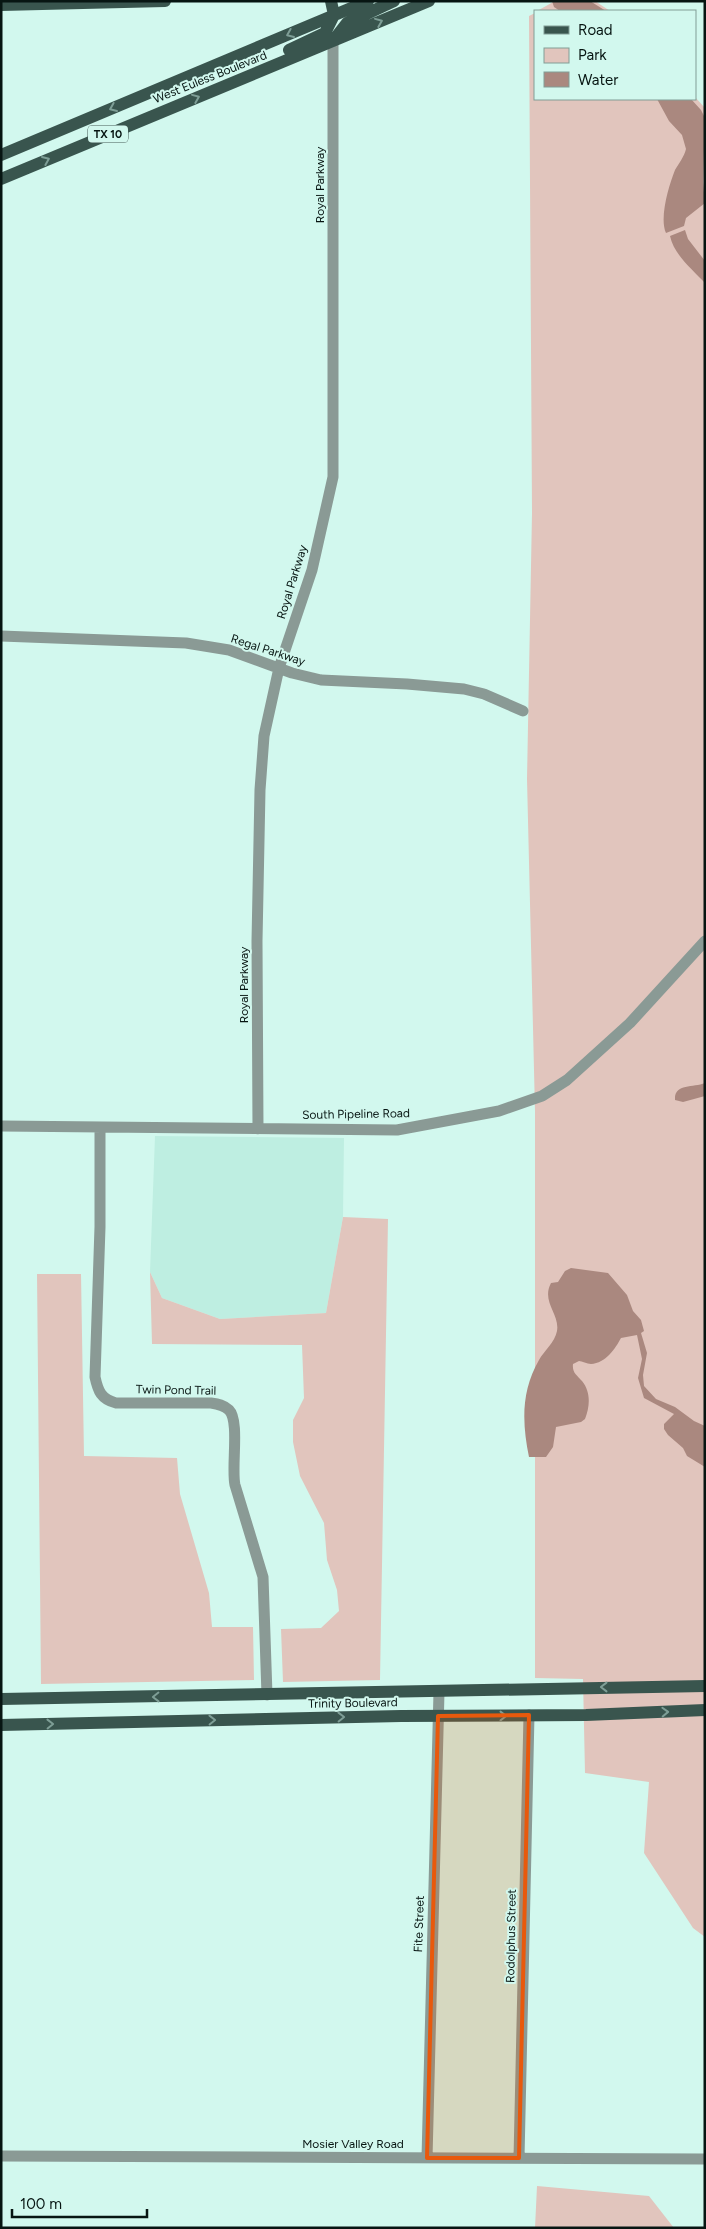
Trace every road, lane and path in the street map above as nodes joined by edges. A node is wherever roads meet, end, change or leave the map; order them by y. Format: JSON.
{"nodes":[{"id":1,"x":165,"y":1,"type":"edge"},
{"id":2,"x":330,"y":1,"type":"edge"},
{"id":3,"x":368,"y":1,"type":"edge"},
{"id":4,"x":394,"y":1,"type":"edge"},
{"id":5,"x":429,"y":1,"type":"edge"},
{"id":6,"x":1,"y":5,"type":"edge"},
{"id":7,"x":334,"y":15,"type":"junction"},
{"id":8,"x":334,"y":41,"type":"junction"},
{"id":9,"x":215,"y":90,"type":"junction"},
{"id":10,"x":80,"y":122,"type":"junction"},
{"id":11,"x":82,"y":144,"type":"junction"},
{"id":12,"x":1,"y":155,"type":"edge"},
{"id":13,"x":1,"y":179,"type":"edge"},
{"id":14,"x":1,"y":636,"type":"edge"},
{"id":15,"x":279,"y":668,"type":"junction"},
{"id":16,"x":523,"y":711,"type":"dead end"},
{"id":17,"x":704,"y":942,"type":"edge"},
{"id":18,"x":1,"y":1126,"type":"edge"},
{"id":19,"x":100,"y":1127,"type":"junction"},
{"id":20,"x":258,"y":1129,"type":"junction"},
{"id":21,"x":705,"y":1686,"type":"edge"},
{"id":22,"x":439,"y":1692,"type":"junction"},
{"id":23,"x":267,"y":1695,"type":"junction"},
{"id":24,"x":1,"y":1700,"type":"edge"},
{"id":25,"x":705,"y":1710,"type":"edge"},
{"id":26,"x":529,"y":1715,"type":"junction"},
{"id":27,"x":438,"y":1716,"type":"junction"},
{"id":28,"x":1,"y":1725,"type":"edge"},
{"id":29,"x":1,"y":2156,"type":"edge"},
{"id":30,"x":427,"y":2158,"type":"junction"},
{"id":31,"x":519,"y":2158,"type":"junction"},
{"id":32,"x":705,"y":2159,"type":"edge"}],
"edges":[{"from":1,"to":6,"type":"main road"},
{"from":2,"to":7,"type":"main road"},
{"from":3,"to":7,"type":"main road","name":"West Euless Boulevard","number":"TX 10"},
{"from":4,"to":8,"type":"main road"},
{"from":8,"to":5,"type":"main road","name":"West Euless Boulevard","number":"TX 10","one_way":true},
{"from":7,"to":9,"type":"main road"},
{"from":7,"to":10,"type":"main road","name":"West Euless Boulevard","number":"TX 10","one_way":true},
{"from":8,"to":9,"type":"main road","name":"West Euless Boulevard","number":"TX 10"},
{"from":8,"to":15,"type":"street","name":"Royal Parkway"},
{"from":11,"to":9,"type":"main road","name":"West Euless Boulevard","number":"TX 10","one_way":true},
{"from":10,"to":11,"type":"main road"},
{"from":10,"to":12,"type":"main road","name":"West Euless Boulevard","number":"TX 10"},
{"from":13,"to":11,"type":"main road","name":"West Euless Boulevard","number":"TX 10","one_way":true},
{"from":14,"to":15,"type":"street","name":"Regal Parkway"},
{"from":15,"to":16,"type":"street","name":"Regal Parkway"},
{"from":15,"to":20,"type":"street","name":"Royal Parkway"},
{"from":17,"to":20,"type":"street","name":"South Pipeline Road"},
{"from":18,"to":19,"type":"street","name":"South Pipeline Road"},
{"from":19,"to":20,"type":"street","name":"South Pipeline Road"},
{"from":19,"to":23,"type":"street","name":"Twin Pond Trail"},
{"from":21,"to":22,"type":"main road","name":"Trinity Boulevard","one_way":true},
{"from":22,"to":23,"type":"main road","name":"Trinity Boulevard"},
{"from":22,"to":27,"type":"street","name":"Fite Street"},
{"from":23,"to":24,"type":"main road","name":"Trinity Boulevard","one_way":true},
{"from":26,"to":25,"type":"main road","name":"Trinity Boulevard","one_way":true},
{"from":27,"to":26,"type":"main road","name":"Trinity Boulevard","one_way":true},
{"from":26,"to":31,"type":"street","name":"Rodolphus Street"},
{"from":28,"to":27,"type":"main road","name":"Trinity Boulevard","one_way":true},
{"from":27,"to":30,"type":"street","name":"Fite Street"},
{"from":29,"to":30,"type":"street","name":"Mosier Valley Road"},
{"from":30,"to":31,"type":"street","name":"Mosier Valley Road"},
{"from":31,"to":32,"type":"street","name":"Mosier Valley Road"}]}
